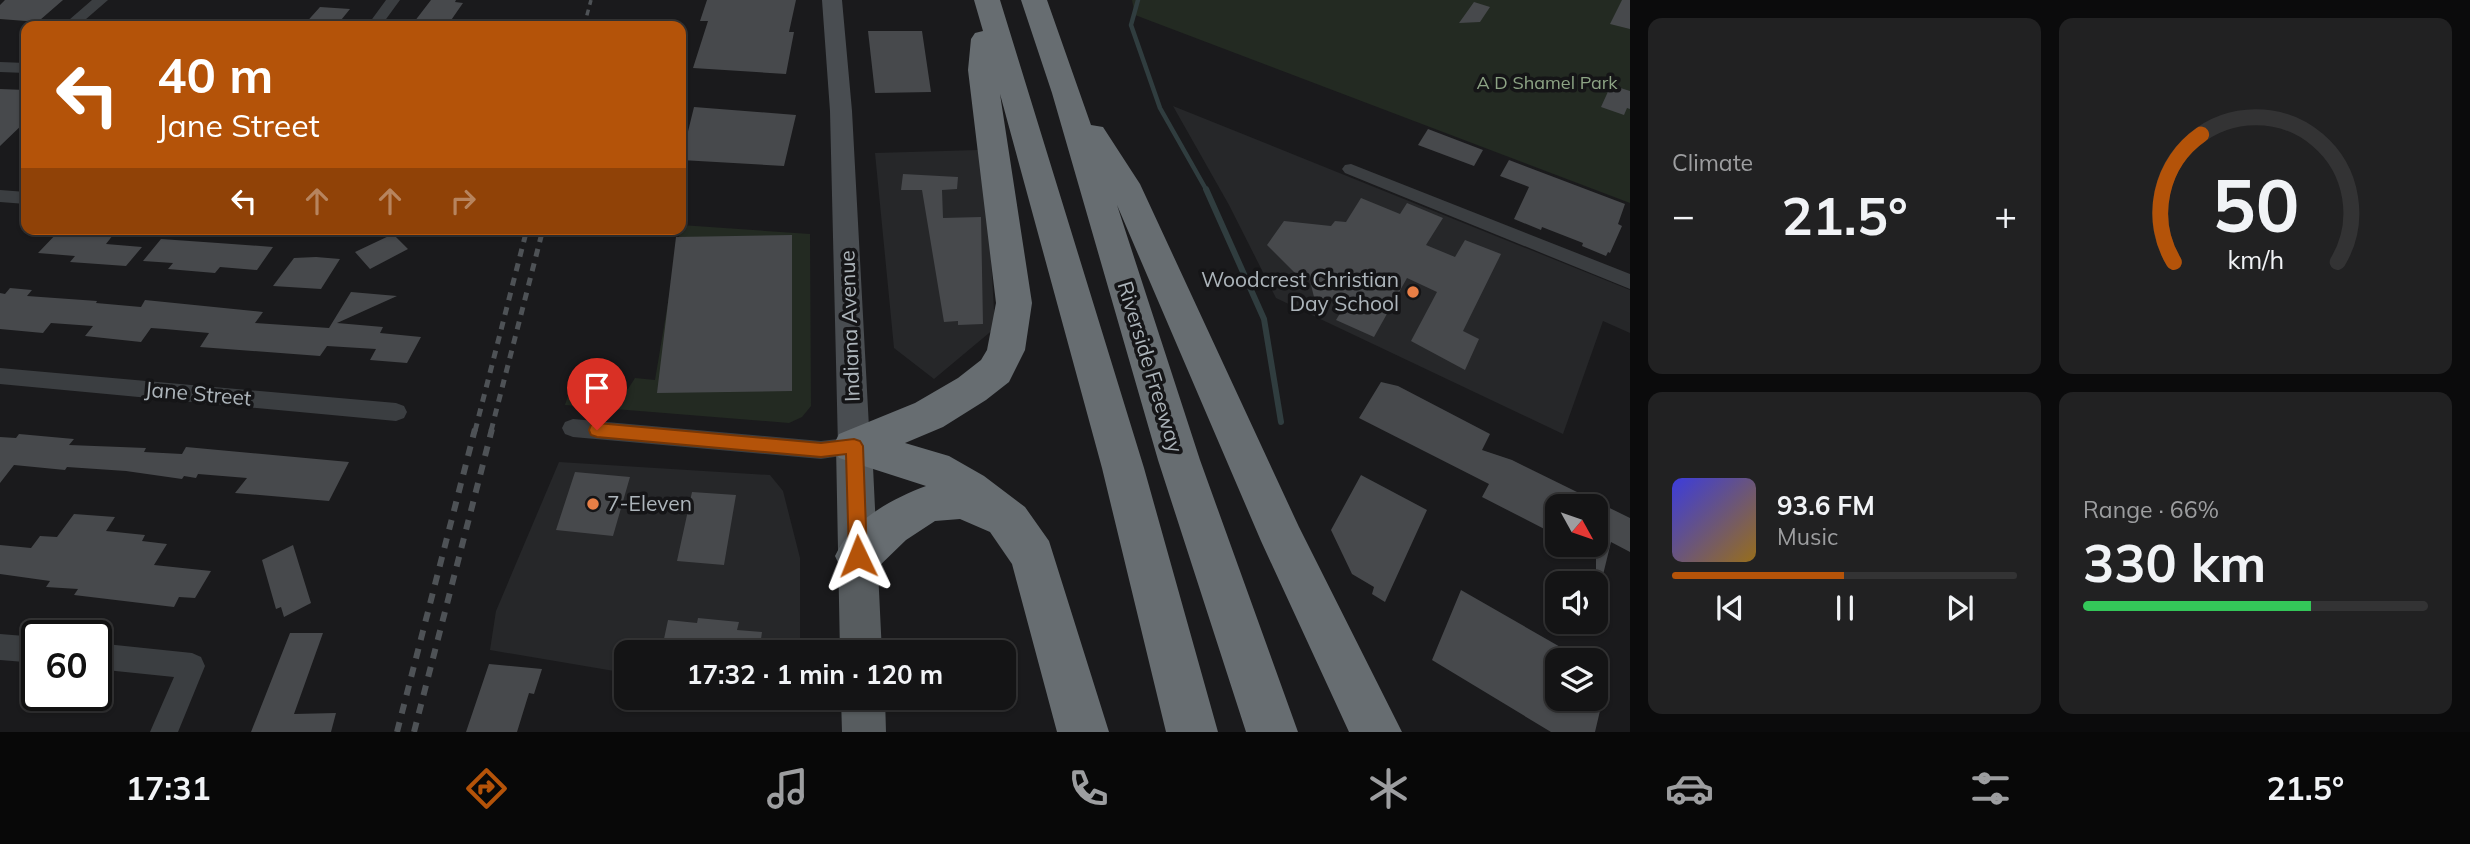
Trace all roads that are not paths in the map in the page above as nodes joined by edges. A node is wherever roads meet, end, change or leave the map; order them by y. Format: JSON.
{"nodes":[{"id":1,"x":100,"y":0,"type":"edge"},
{"id":2,"x":393,"y":0,"type":"edge"},
{"id":3,"x":832,"y":0,"type":"edge"},
{"id":4,"x":1034,"y":0,"type":"edge"},
{"id":5,"x":988,"y":4,"type":"edge"},
{"id":6,"x":75,"y":21,"type":"edge"},
{"id":7,"x":378,"y":21,"type":"edge"},
{"id":8,"x":0,"y":66,"type":"edge"},
{"id":9,"x":21,"y":66,"type":"edge"},
{"id":10,"x":1066,"y":93,"type":"junction"},
{"id":11,"x":1351,"y":169,"type":"dead end"},
{"id":12,"x":0,"y":196,"type":"edge"},
{"id":13,"x":21,"y":198,"type":"edge"},
{"id":14,"x":1630,"y":282,"type":"edge"},
{"id":15,"x":0,"y":376,"type":"edge"},
{"id":16,"x":396,"y":412,"type":"dead end"},
{"id":17,"x":573,"y":428,"type":"dead end"},
{"id":18,"x":854,"y":446,"type":"junction"},
{"id":19,"x":1009,"y":522,"type":"junction"},
{"id":20,"x":858,"y":556,"type":"junction"},
{"id":21,"x":861,"y":640,"type":"edge"},
{"id":22,"x":0,"y":647,"type":"edge"},
{"id":23,"x":21,"y":649,"type":"edge"},
{"id":24,"x":112,"y":658,"type":"edge"},
{"id":25,"x":863,"y":710,"type":"edge"},
{"id":26,"x":163,"y":732,"type":"edge"},
{"id":27,"x":864,"y":732,"type":"edge"},
{"id":28,"x":1083,"y":732,"type":"edge"},
{"id":29,"x":1192,"y":732,"type":"edge"},
{"id":30,"x":1272,"y":732,"type":"edge"},
{"id":31,"x":1376,"y":732,"type":"edge"}],
"edges":[{"from":1,"to":6,"type":"street"},
{"from":2,"to":7,"type":"street"},
{"from":3,"to":18,"type":"main road","name":"Indiana Avenue"},
{"from":4,"to":10,"type":"highway","name":"Riverside Freeway"},
{"from":5,"to":18,"type":"highway"},
{"from":5,"to":29,"type":"highway"},
{"from":8,"to":9,"type":"street"},
{"from":10,"to":30,"type":"highway","name":"Riverside Freeway"},
{"from":10,"to":31,"type":"highway"},
{"from":11,"to":14,"type":"street"},
{"from":12,"to":13,"type":"street"},
{"from":15,"to":16,"type":"street","name":"Jane Street"},
{"from":17,"to":18,"type":"street"},
{"from":18,"to":19,"type":"highway"},
{"from":18,"to":20,"type":"main road","name":"Indiana Avenue"},
{"from":19,"to":20,"type":"highway"},
{"from":19,"to":28,"type":"highway"},
{"from":20,"to":21,"type":"main road","name":"Indiana Avenue"},
{"from":22,"to":23,"type":"street"},
{"from":24,"to":26,"type":"street"},
{"from":25,"to":27,"type":"main road"}]}
